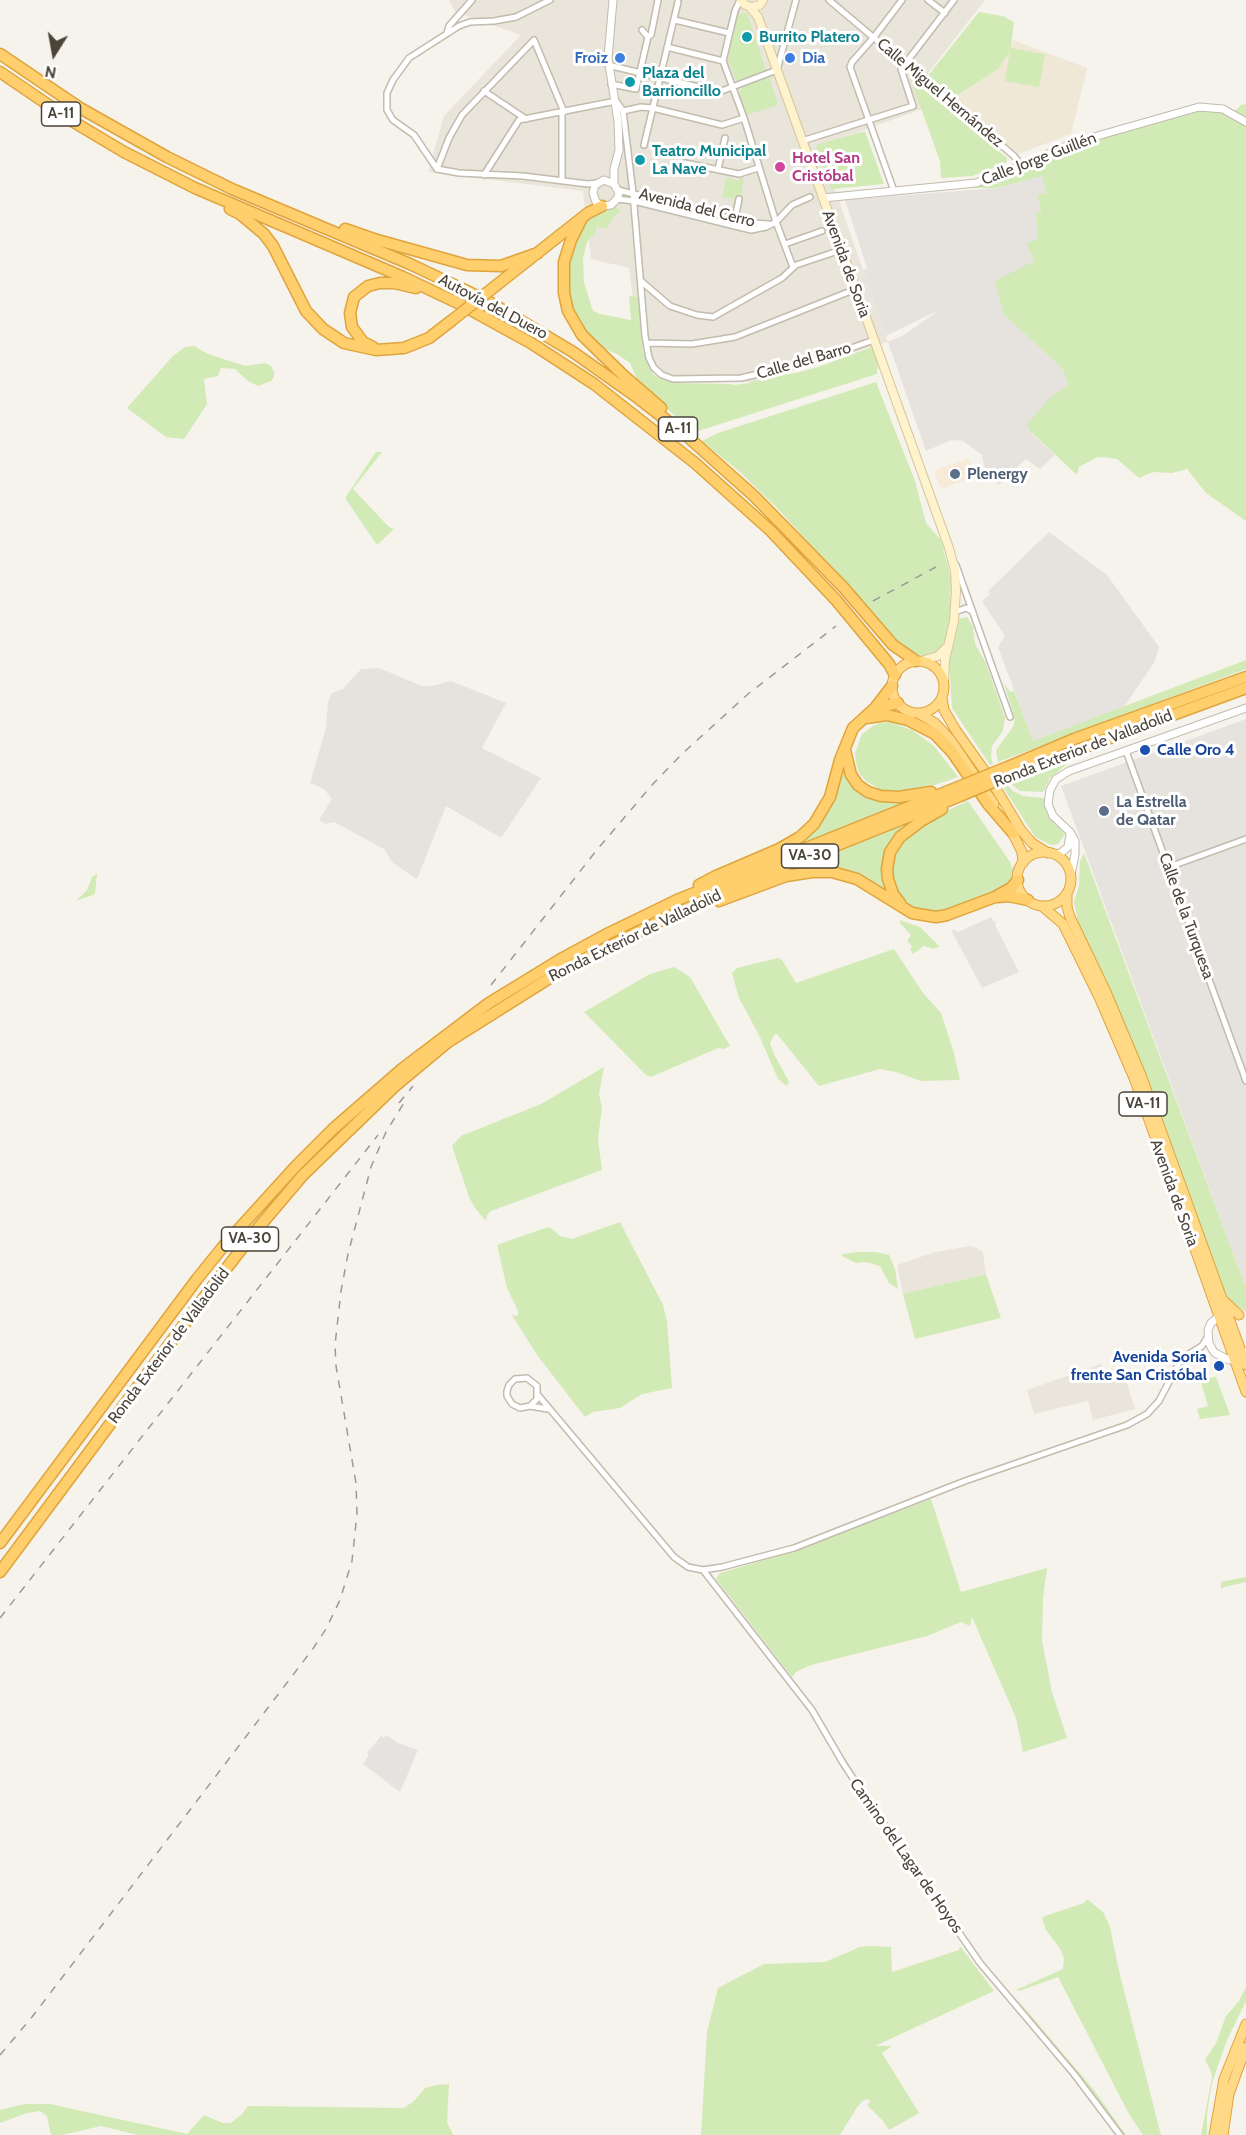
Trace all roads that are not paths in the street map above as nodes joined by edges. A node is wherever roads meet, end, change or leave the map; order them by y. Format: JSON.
{"nodes":[{"id":1,"x":472,"y":0,"type":"edge"},
{"id":2,"x":550,"y":0,"type":"edge"},
{"id":3,"x":613,"y":0,"type":"edge"},
{"id":4,"x":658,"y":0,"type":"edge"},
{"id":5,"x":796,"y":0,"type":"edge"},
{"id":6,"x":829,"y":0,"type":"edge"},
{"id":7,"x":902,"y":0,"type":"edge"},
{"id":8,"x":928,"y":0,"type":"edge"},
{"id":9,"x":954,"y":0,"type":"edge"},
{"id":10,"x":678,"y":2,"type":"dead end"},
{"id":11,"x":761,"y":2,"type":"edge"},
{"id":12,"x":744,"y":3,"type":"edge"},
{"id":13,"x":945,"y":13,"type":"junction"},
{"id":14,"x":758,"y":17,"type":"junction"},
{"id":15,"x":675,"y":20,"type":"junction"},
{"id":16,"x":642,"y":30,"type":"dead end"},
{"id":17,"x":729,"y":33,"type":"junction"},
{"id":18,"x":446,"y":35,"type":"junction"},
{"id":19,"x":648,"y":37,"type":"junction"},
{"id":20,"x":874,"y":38,"type":"junction"},
{"id":21,"x":667,"y":47,"type":"junction"},
{"id":22,"x":0,"y":54,"type":"edge"},
{"id":23,"x":723,"y":61,"type":"junction"},
{"id":24,"x":904,"y":63,"type":"junction"},
{"id":25,"x":609,"y":65,"type":"junction"},
{"id":26,"x":777,"y":70,"type":"junction"},
{"id":27,"x":0,"y":72,"type":"edge"},
{"id":28,"x":640,"y":73,"type":"junction"},
{"id":29,"x":660,"y":78,"type":"junction"},
{"id":30,"x":611,"y":84,"type":"junction"},
{"id":31,"x":733,"y":87,"type":"junction"},
{"id":32,"x":484,"y":91,"type":"junction"},
{"id":33,"x":615,"y":101,"type":"junction"},
{"id":34,"x":652,"y":108,"type":"junction"},
{"id":35,"x":623,"y":111,"type":"junction"},
{"id":36,"x":563,"y":112,"type":"junction"},
{"id":37,"x":744,"y":118,"type":"junction"},
{"id":38,"x":526,"y":119,"type":"junction"},
{"id":39,"x":869,"y":121,"type":"junction"},
{"id":40,"x":1246,"y":122,"type":"edge"},
{"id":41,"x":123,"y":133,"type":"junction"},
{"id":42,"x":725,"y":138,"type":"dead end"},
{"id":43,"x":802,"y":141,"type":"junction"},
{"id":44,"x":644,"y":145,"type":"dead end"},
{"id":45,"x":124,"y":152,"type":"junction"},
{"id":46,"x":685,"y":163,"type":"dead end"},
{"id":47,"x":1021,"y":165,"type":"junction"},
{"id":48,"x":758,"y":168,"type":"junction"},
{"id":49,"x":437,"y":169,"type":"junction"},
{"id":50,"x":614,"y":169,"type":"junction"},
{"id":51,"x":718,"y":170,"type":"junction"},
{"id":52,"x":484,"y":175,"type":"junction"},
{"id":53,"x":562,"y":180,"type":"junction"},
{"id":54,"x":601,"y":181,"type":"junction"},
{"id":55,"x":579,"y":183,"type":"junction"},
{"id":56,"x":616,"y":187,"type":"junction"},
{"id":57,"x":894,"y":191,"type":"junction"},
{"id":58,"x":633,"y":193,"type":"junction"},
{"id":59,"x":810,"y":197,"type":"dead end"},
{"id":60,"x":823,"y":198,"type":"junction"},
{"id":61,"x":596,"y":199,"type":"junction"},
{"id":62,"x":617,"y":199,"type":"junction"},
{"id":63,"x":739,"y":199,"type":"dead end"},
{"id":64,"x":634,"y":201,"type":"junction"},
{"id":65,"x":585,"y":216,"type":"junction"},
{"id":66,"x":735,"y":219,"type":"junction"},
{"id":67,"x":776,"y":222,"type":"junction"},
{"id":68,"x":822,"y":231,"type":"dead end"},
{"id":69,"x":785,"y":244,"type":"junction"},
{"id":70,"x":841,"y":250,"type":"junction"},
{"id":71,"x":538,"y":253,"type":"junction"},
{"id":72,"x":793,"y":267,"type":"junction"},
{"id":73,"x":641,"y":281,"type":"junction"},
{"id":74,"x":856,"y":289,"type":"junction"},
{"id":75,"x":874,"y":340,"type":"junction"},
{"id":76,"x":647,"y":343,"type":"junction"},
{"id":77,"x":386,"y":350,"type":"junction"},
{"id":78,"x":559,"y":361,"type":"junction"},
{"id":79,"x":726,"y":471,"type":"junction"},
{"id":80,"x":953,"y":562,"type":"junction"},
{"id":81,"x":972,"y":611,"type":"junction"},
{"id":82,"x":955,"y":612,"type":"junction"},
{"id":83,"x":948,"y":646,"type":"junction"},
{"id":84,"x":919,"y":661,"type":"junction"},
{"id":85,"x":1246,"y":677,"type":"edge"},
{"id":86,"x":894,"y":681,"type":"junction"},
{"id":87,"x":944,"y":681,"type":"junction"},
{"id":88,"x":1246,"y":688,"type":"edge"},
{"id":89,"x":942,"y":698,"type":"junction"},
{"id":90,"x":898,"y":703,"type":"junction"},
{"id":91,"x":875,"y":708,"type":"junction"},
{"id":92,"x":1246,"y":708,"type":"edge"},
{"id":93,"x":918,"y":713,"type":"junction"},
{"id":94,"x":1010,"y":717,"type":"dead end"},
{"id":95,"x":862,"y":719,"type":"junction"},
{"id":96,"x":845,"y":747,"type":"junction"},
{"id":97,"x":1126,"y":751,"type":"junction"},
{"id":98,"x":1013,"y":770,"type":"junction"},
{"id":99,"x":958,"y":792,"type":"junction"},
{"id":100,"x":1070,"y":831,"type":"junction"},
{"id":101,"x":1012,"y":833,"type":"junction"},
{"id":102,"x":1246,"y":839,"type":"edge"},
{"id":103,"x":1051,"y":854,"type":"junction"},
{"id":104,"x":1023,"y":863,"type":"junction"},
{"id":105,"x":1168,"y":867,"type":"junction"},
{"id":106,"x":1071,"y":875,"type":"junction"},
{"id":107,"x":1018,"y":880,"type":"junction"},
{"id":108,"x":1067,"y":894,"type":"junction"},
{"id":109,"x":995,"y":897,"type":"junction"},
{"id":110,"x":677,"y":900,"type":"junction"},
{"id":111,"x":1028,"y":900,"type":"junction"},
{"id":112,"x":1042,"y":906,"type":"junction"},
{"id":113,"x":912,"y":913,"type":"junction"},
{"id":114,"x":662,"y":920,"type":"junction"},
{"id":115,"x":1246,"y":1058,"type":"edge"},
{"id":116,"x":1238,"y":1060,"type":"junction"},
{"id":117,"x":1246,"y":1082,"type":"edge"},
{"id":118,"x":1222,"y":1300,"type":"junction"},
{"id":119,"x":1222,"y":1314,"type":"junction"},
{"id":120,"x":1244,"y":1317,"type":"edge"},
{"id":121,"x":1208,"y":1336,"type":"junction"},
{"id":122,"x":1202,"y":1346,"type":"junction"},
{"id":123,"x":1212,"y":1349,"type":"junction"},
{"id":124,"x":1241,"y":1355,"type":"edge"},
{"id":125,"x":1246,"y":1365,"type":"edge"},
{"id":126,"x":1246,"y":1392,"type":"edge"},
{"id":127,"x":538,"y":1395,"type":"junction"},
{"id":128,"x":530,"y":1407,"type":"junction"},
{"id":129,"x":548,"y":1409,"type":"junction"},
{"id":130,"x":0,"y":1543,"type":"edge"},
{"id":131,"x":703,"y":1570,"type":"junction"},
{"id":132,"x":0,"y":1572,"type":"edge"},
{"id":133,"x":1246,"y":2024,"type":"edge"},
{"id":134,"x":1246,"y":2046,"type":"edge"},
{"id":135,"x":1119,"y":2135,"type":"edge"},
{"id":136,"x":1214,"y":2135,"type":"edge"},
{"id":137,"x":1223,"y":2135,"type":"edge"}],
"edges":[{"from":1,"to":18,"type":"street"},
{"from":2,"to":18,"type":"street"},
{"from":3,"to":25,"type":"street"},
{"from":4,"to":19,"type":"street"},
{"from":5,"to":26,"type":"street"},
{"from":6,"to":20,"type":"street","name":"Calle Miguel Hernández"},
{"from":7,"to":20,"type":"street"},
{"from":8,"to":13,"type":"street"},
{"from":9,"to":13,"type":"street"},
{"from":10,"to":15,"type":"street"},
{"from":11,"to":12,"type":"main road"},
{"from":11,"to":14,"type":"main road","name":"Avenida de Soria"},
{"from":12,"to":14,"type":"main road","name":"Avenida de Soria"},
{"from":12,"to":17,"type":"street"},
{"from":13,"to":24,"type":"street"},
{"from":14,"to":26,"type":"main road","name":"Avenida de Soria"},
{"from":15,"to":17,"type":"street"},
{"from":15,"to":21,"type":"street"},
{"from":16,"to":19,"type":"street"},
{"from":17,"to":23,"type":"street"},
{"from":18,"to":49,"type":"street"},
{"from":19,"to":28,"type":"street"},
{"from":20,"to":24,"type":"street","name":"Calle Miguel Hernández"},
{"from":20,"to":39,"type":"street"},
{"from":21,"to":23,"type":"street"},
{"from":21,"to":29,"type":"street"},
{"from":22,"to":41,"type":"highway","name":"Autovía del Duero","number":"A-11"},
{"from":23,"to":31,"type":"street"},
{"from":24,"to":39,"type":"street"},
{"from":24,"to":47,"type":"street","name":"Calle Miguel Hernández"},
{"from":25,"to":28,"type":"street"},
{"from":25,"to":30,"type":"street"},
{"from":26,"to":31,"type":"street"},
{"from":26,"to":43,"type":"main road","name":"Avenida de Soria"},
{"from":27,"to":45,"type":"highway","name":"Autovía del Duero","number":"A-11"},
{"from":28,"to":29,"type":"street"},
{"from":28,"to":30,"type":"street"},
{"from":29,"to":31,"type":"street"},
{"from":29,"to":34,"type":"street"},
{"from":30,"to":33,"type":"street"},
{"from":31,"to":37,"type":"street"},
{"from":32,"to":36,"type":"street"},
{"from":32,"to":38,"type":"street"},
{"from":32,"to":49,"type":"street"},
{"from":33,"to":35,"type":"street"},
{"from":33,"to":36,"type":"street"},
{"from":33,"to":50,"type":"street"},
{"from":34,"to":35,"type":"street"},
{"from":34,"to":37,"type":"street"},
{"from":34,"to":44,"type":"street"},
{"from":35,"to":58,"type":"street","name":"Calle del Barro"},
{"from":36,"to":38,"type":"street"},
{"from":36,"to":53,"type":"street"},
{"from":37,"to":48,"type":"street"},
{"from":38,"to":52,"type":"street"},
{"from":39,"to":43,"type":"street"},
{"from":39,"to":57,"type":"street"},
{"from":40,"to":47,"type":"street","name":"Calle Jorge Guillén"},
{"from":41,"to":71,"type":"highway"},
{"from":41,"to":79,"type":"highway","name":"Autovía del Duero","number":"A-11"},
{"from":42,"to":51,"type":"street"},
{"from":43,"to":60,"type":"main road","name":"Avenida de Soria"},
{"from":45,"to":77,"type":"highway"},
{"from":45,"to":78,"type":"highway","name":"Autovía del Duero","number":"A-11"},
{"from":46,"to":51,"type":"street"},
{"from":47,"to":57,"type":"street","name":"Calle Jorge Guillén"},
{"from":48,"to":51,"type":"street"},
{"from":48,"to":67,"type":"street"},
{"from":49,"to":52,"type":"street"},
{"from":50,"to":54,"type":"street"},
{"from":50,"to":56,"type":"street"},
{"from":52,"to":53,"type":"street"},
{"from":53,"to":55,"type":"street"},
{"from":54,"to":55,"type":"street"},
{"from":54,"to":56,"type":"street"},
{"from":54,"to":61,"type":"street"},
{"from":55,"to":61,"type":"street"},
{"from":56,"to":58,"type":"street","name":"Avenida del Cerro"},
{"from":56,"to":62,"type":"street"},
{"from":57,"to":60,"type":"street","name":"Calle Jorge Guillén"},
{"from":58,"to":64,"type":"street","name":"Calle del Barro"},
{"from":58,"to":66,"type":"street","name":"Avenida del Cerro"},
{"from":59,"to":67,"type":"street","name":"Avenida del Cerro"},
{"from":60,"to":70,"type":"main road","name":"Avenida de Soria"},
{"from":61,"to":62,"type":"street"},
{"from":61,"to":65,"type":"highway"},
{"from":62,"to":64,"type":"street","name":"Avenida del Cerro"},
{"from":63,"to":66,"type":"street"},
{"from":64,"to":67,"type":"street","name":"Avenida del Cerro"},
{"from":64,"to":73,"type":"street","name":"Calle del Barro"},
{"from":65,"to":71,"type":"highway"},
{"from":65,"to":79,"type":"highway"},
{"from":66,"to":67,"type":"street","name":"Avenida del Cerro"},
{"from":67,"to":69,"type":"street"},
{"from":68,"to":69,"type":"street"},
{"from":69,"to":72,"type":"street"},
{"from":70,"to":72,"type":"street"},
{"from":70,"to":74,"type":"main road","name":"Avenida de Soria"},
{"from":71,"to":77,"type":"highway","bridge":true},
{"from":72,"to":73,"type":"street"},
{"from":73,"to":76,"type":"street","name":"Calle del Barro"},
{"from":74,"to":75,"type":"main road","name":"Avenida de Soria"},
{"from":74,"to":76,"type":"street"},
{"from":75,"to":76,"type":"street","name":"Calle del Barro"},
{"from":75,"to":80,"type":"main road","name":"Avenida de Soria"},
{"from":77,"to":78,"type":"highway"},
{"from":78,"to":86,"type":"highway","name":"Autovía del Duero","number":"A-11"},
{"from":79,"to":84,"type":"highway","name":"Autovía del Duero","number":"A-11"},
{"from":80,"to":81,"type":"street"},
{"from":80,"to":82,"type":"main road","name":"Avenida de Soria"},
{"from":81,"to":82,"type":"street"},
{"from":81,"to":94,"type":"street"},
{"from":82,"to":83,"type":"main road","name":"Avenida de Soria"},
{"from":83,"to":84,"type":"main road"},
{"from":83,"to":87,"type":"main road","name":"Avenida de Soria"},
{"from":84,"to":86,"type":"highway"},
{"from":84,"to":87,"type":"highway"},
{"from":85,"to":98,"type":"highway","name":"Ronda Exterior de Valladolid","number":"VA-30"},
{"from":86,"to":90,"type":"highway"},
{"from":86,"to":91,"type":"highway"},
{"from":87,"to":89,"type":"highway"},
{"from":88,"to":98,"type":"highway","name":"Ronda Exterior de Valladolid","number":"VA-30"},
{"from":89,"to":93,"type":"highway"},
{"from":89,"to":103,"type":"highway"},
{"from":90,"to":91,"type":"highway"},
{"from":90,"to":93,"type":"highway"},
{"from":91,"to":95,"type":"highway"},
{"from":92,"to":97,"type":"street"},
{"from":93,"to":101,"type":"highway"},
{"from":95,"to":96,"type":"highway"},
{"from":95,"to":101,"type":"highway"},
{"from":96,"to":99,"type":"highway"},
{"from":96,"to":110,"type":"highway"},
{"from":97,"to":100,"type":"street"},
{"from":97,"to":105,"type":"street","name":"Calle de la Turquesa"},
{"from":98,"to":99,"type":"highway","name":"Ronda Exterior de Valladolid","number":"VA-30","bridge":true},
{"from":99,"to":110,"type":"highway","name":"Ronda Exterior de Valladolid","number":"VA-30"},
{"from":99,"to":113,"type":"highway"},
{"from":99,"to":114,"type":"highway","name":"Ronda Exterior de Valladolid","number":"VA-30"},
{"from":100,"to":103,"type":"street"},
{"from":100,"to":106,"type":"street"},
{"from":101,"to":104,"type":"highway"},
{"from":102,"to":105,"type":"street"},
{"from":103,"to":104,"type":"highway"},
{"from":103,"to":106,"type":"highway"},
{"from":104,"to":107,"type":"highway"},
{"from":105,"to":116,"type":"street","name":"Calle de la Turquesa"},
{"from":106,"to":108,"type":"highway","number":"VA-11"},
{"from":107,"to":109,"type":"highway"},
{"from":107,"to":111,"type":"highway"},
{"from":108,"to":112,"type":"highway"},
{"from":108,"to":118,"type":"highway","name":"Avenida de Soria","number":"VA-11"},
{"from":109,"to":111,"type":"highway"},
{"from":109,"to":113,"type":"highway"},
{"from":110,"to":130,"type":"highway","name":"Ronda Exterior de Valladolid","number":"VA-30"},
{"from":111,"to":112,"type":"highway","number":"VA-11"},
{"from":112,"to":119,"type":"highway","name":"Avenida de Soria","number":"VA-11"},
{"from":113,"to":114,"type":"highway"},
{"from":114,"to":132,"type":"highway","name":"Ronda Exterior de Valladolid","number":"VA-30"},
{"from":115,"to":116,"type":"street"},
{"from":116,"to":117,"type":"street","name":"Calle de la Turquesa"},
{"from":118,"to":119,"type":"highway","name":"Avenida de Soria","number":"VA-11"},
{"from":118,"to":120,"type":"highway"},
{"from":119,"to":120,"type":"street"},
{"from":119,"to":121,"type":"street"},
{"from":119,"to":124,"type":"highway","name":"Avenida de Soria","number":"VA-11"},
{"from":121,"to":122,"type":"street"},
{"from":121,"to":123,"type":"street"},
{"from":122,"to":123,"type":"street"},
{"from":122,"to":131,"type":"street"},
{"from":123,"to":124,"type":"street"},
{"from":124,"to":125,"type":"highway","name":"Avenida de Soria","number":"VA-11"},
{"from":124,"to":126,"type":"highway","name":"Avenida de Soria","number":"VA-11"},
{"from":127,"to":128,"type":"street"},
{"from":127,"to":128,"type":"street"},
{"from":127,"to":129,"type":"street"},
{"from":128,"to":129,"type":"street"},
{"from":129,"to":131,"type":"street"},
{"from":131,"to":135,"type":"street","name":"Camino del Lagar de Hoyos"},
{"from":133,"to":136,"type":"highway"},
{"from":134,"to":137,"type":"highway"}]}
